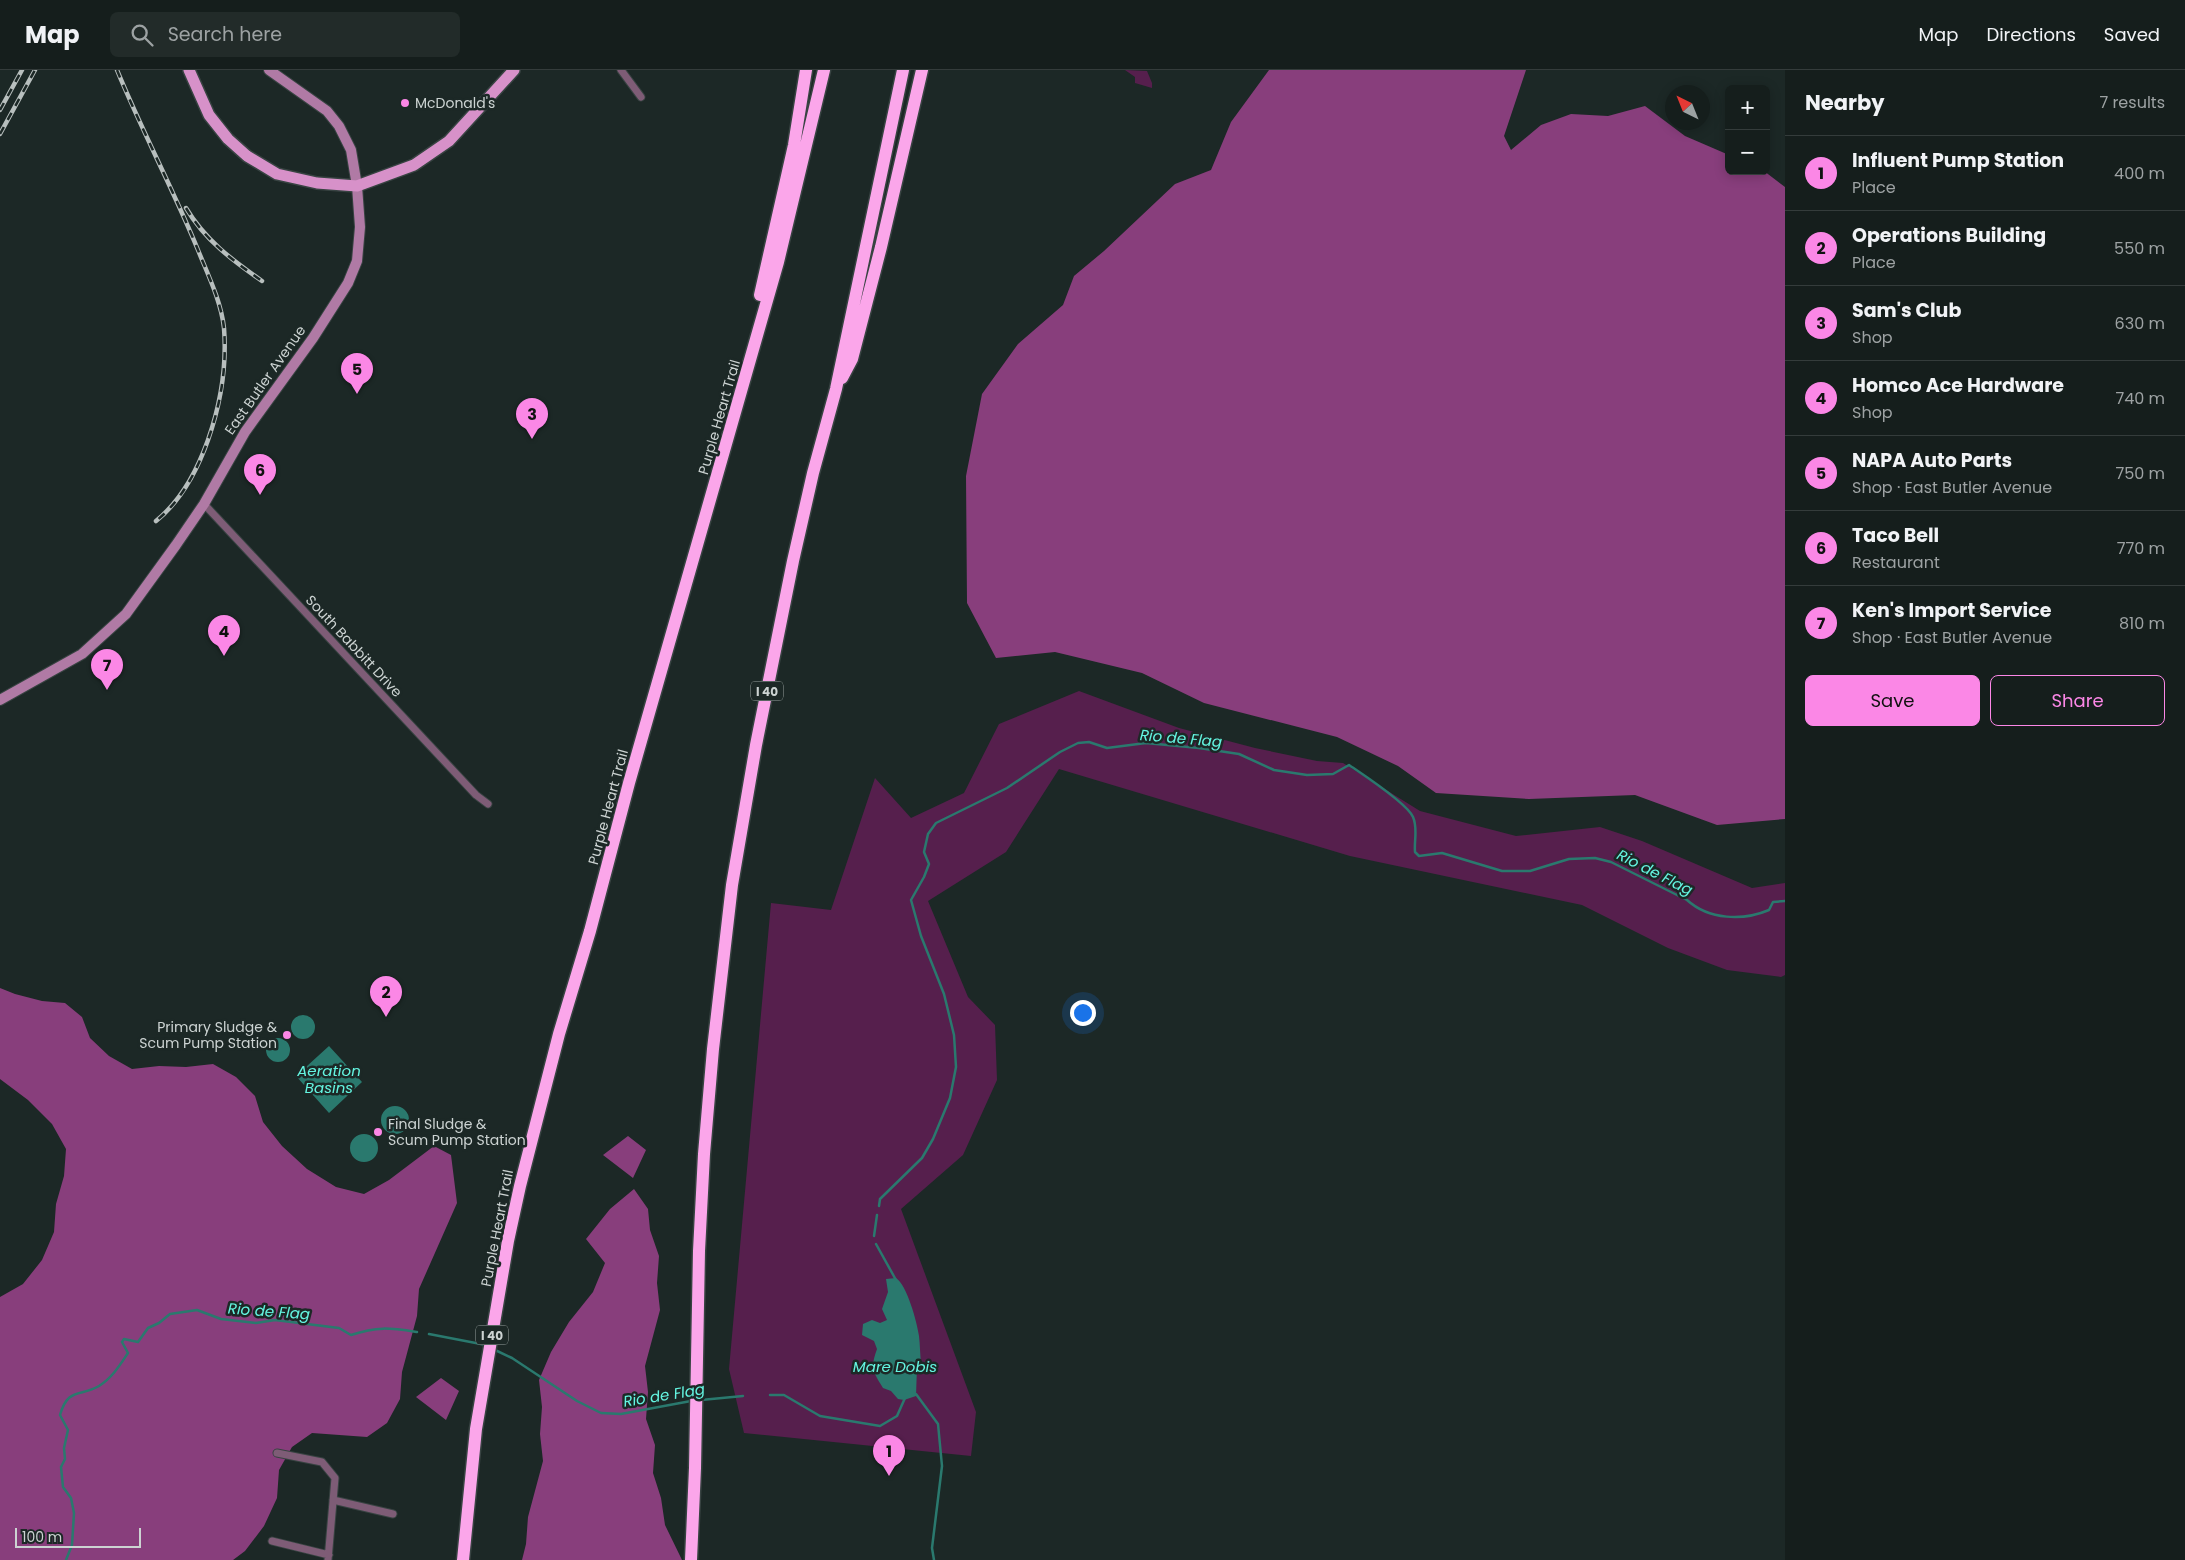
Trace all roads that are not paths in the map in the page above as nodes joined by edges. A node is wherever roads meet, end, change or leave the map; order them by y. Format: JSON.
{"nodes":[{"id":1,"x":189,"y":70,"type":"edge"},
{"id":2,"x":269,"y":70,"type":"edge"},
{"id":3,"x":514,"y":70,"type":"edge"},
{"id":4,"x":621,"y":70,"type":"edge"},
{"id":5,"x":806,"y":70,"type":"edge"},
{"id":6,"x":824,"y":70,"type":"edge"},
{"id":7,"x":903,"y":70,"type":"edge"},
{"id":8,"x":922,"y":70,"type":"edge"},
{"id":9,"x":641,"y":98,"type":"dead end"},
{"id":10,"x":357,"y":186,"type":"junction"},
{"id":11,"x":836,"y":389,"type":"junction"},
{"id":12,"x":719,"y":473,"type":"junction"},
{"id":13,"x":204,"y":504,"type":"junction"},
{"id":14,"x":0,"y":700,"type":"edge"},
{"id":15,"x":488,"y":804,"type":"dead end"},
{"id":16,"x":277,"y":1452,"type":"dead end"},
{"id":17,"x":333,"y":1500,"type":"junction"},
{"id":18,"x":393,"y":1514,"type":"dead end"},
{"id":19,"x":272,"y":1541,"type":"dead end"},
{"id":20,"x":328,"y":1557,"type":"edge"},
{"id":21,"x":462,"y":1560,"type":"edge"},
{"id":22,"x":691,"y":1560,"type":"edge"}],
"edges":[{"from":1,"to":10,"type":"main road"},
{"from":2,"to":10,"type":"main road","name":"East Butler Avenue"},
{"from":3,"to":10,"type":"main road"},
{"from":4,"to":9,"type":"street"},
{"from":5,"to":12,"type":"highway"},
{"from":6,"to":12,"type":"highway","name":"Purple Heart Trail","number":"I 40"},
{"from":7,"to":11,"type":"highway","number":"I 40"},
{"from":8,"to":11,"type":"highway"},
{"from":10,"to":13,"type":"main road","name":"East Butler Avenue"},
{"from":11,"to":22,"type":"highway","number":"I 40"},
{"from":12,"to":21,"type":"highway","name":"Purple Heart Trail","number":"I 40"},
{"from":13,"to":14,"type":"main road","name":"East Butler Avenue"},
{"from":13,"to":15,"type":"street","name":"South Babbitt Drive"},
{"from":16,"to":17,"type":"street"},
{"from":17,"to":18,"type":"street"},
{"from":17,"to":20,"type":"street"},
{"from":19,"to":20,"type":"street"}]}
